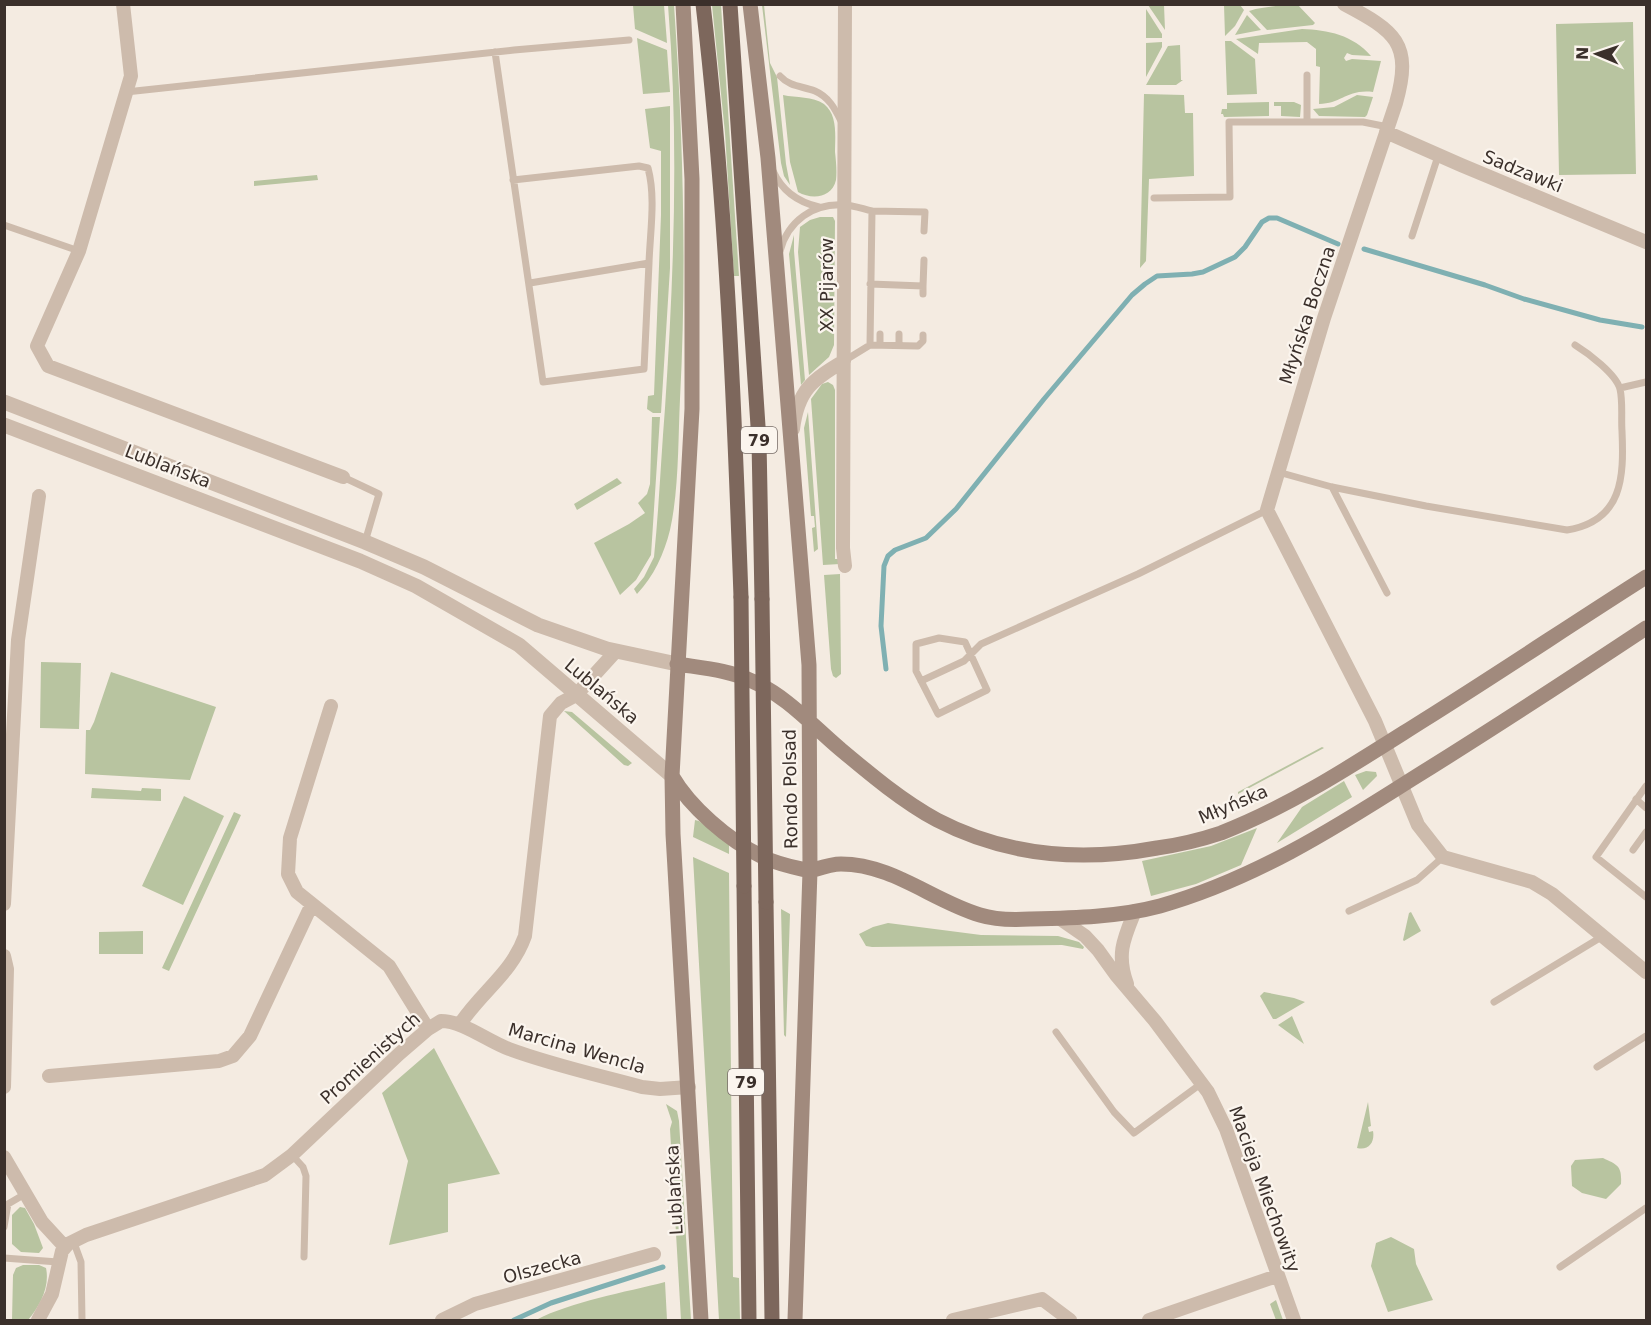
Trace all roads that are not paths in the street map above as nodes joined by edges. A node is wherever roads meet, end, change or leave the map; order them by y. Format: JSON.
{"nodes":[{"id":1,"x":123,"y":4,"type":"edge"},
{"id":2,"x":683,"y":4,"type":"edge"},
{"id":3,"x":703,"y":4,"type":"edge"},
{"id":4,"x":730,"y":4,"type":"edge"},
{"id":5,"x":750,"y":4,"type":"edge"},
{"id":6,"x":845,"y":4,"type":"edge"},
{"id":7,"x":1344,"y":4,"type":"edge"},
{"id":8,"x":629,"y":40,"type":"dead end"},
{"id":9,"x":495,"y":52,"type":"junction"},
{"id":10,"x":1307,"y":75,"type":"dead end"},
{"id":11,"x":780,"y":76,"type":"dead end"},
{"id":12,"x":126,"y":92,"type":"junction"},
{"id":13,"x":1307,"y":122,"type":"junction"},
{"id":14,"x":845,"y":129,"type":"junction"},
{"id":15,"x":1387,"y":129,"type":"junction"},
{"id":16,"x":1438,"y":156,"type":"junction"},
{"id":17,"x":768,"y":158,"type":"junction"},
{"id":18,"x":513,"y":180,"type":"junction"},
{"id":19,"x":1154,"y":198,"type":"dead end"},
{"id":20,"x":845,"y":205,"type":"junction"},
{"id":21,"x":819,"y":207,"type":"junction"},
{"id":22,"x":872,"y":211,"type":"junction"},
{"id":23,"x":4,"y":225,"type":"edge"},
{"id":24,"x":924,"y":231,"type":"dead end"},
{"id":25,"x":1412,"y":236,"type":"dead end"},
{"id":26,"x":1647,"y":242,"type":"edge"},
{"id":27,"x":79,"y":251,"type":"junction"},
{"id":28,"x":924,"y":260,"type":"dead end"},
{"id":29,"x":649,"y":263,"type":"junction"},
{"id":30,"x":778,"y":272,"type":"junction"},
{"id":31,"x":530,"y":283,"type":"junction"},
{"id":32,"x":870,"y":284,"type":"junction"},
{"id":33,"x":881,"y":285,"type":"junction"},
{"id":34,"x":899,"y":285,"type":"junction"},
{"id":35,"x":923,"y":286,"type":"junction"},
{"id":36,"x":881,"y":294,"type":"dead end"},
{"id":37,"x":899,"y":294,"type":"dead end"},
{"id":38,"x":923,"y":294,"type":"dead end"},
{"id":39,"x":880,"y":334,"type":"dead end"},
{"id":40,"x":898,"y":334,"type":"dead end"},
{"id":41,"x":923,"y":335,"type":"dead end"},
{"id":42,"x":870,"y":345,"type":"junction"},
{"id":43,"x":880,"y":345,"type":"junction"},
{"id":44,"x":899,"y":345,"type":"junction"},
{"id":45,"x":1575,"y":345,"type":"dead end"},
{"id":46,"x":844,"y":361,"type":"junction"},
{"id":47,"x":1647,"y":382,"type":"edge"},
{"id":48,"x":1620,"y":388,"type":"junction"},
{"id":49,"x":4,"y":402,"type":"edge"},
{"id":50,"x":4,"y":425,"type":"edge"},
{"id":51,"x":791,"y":452,"type":"junction"},
{"id":52,"x":1278,"y":472,"type":"junction"},
{"id":53,"x":343,"y":477,"type":"joint"},
{"id":54,"x":1332,"y":487,"type":"junction"},
{"id":55,"x":39,"y":496,"type":"dead end"},
{"id":56,"x":1267,"y":510,"type":"junction"},
{"id":57,"x":365,"y":542,"type":"junction"},
{"id":58,"x":845,"y":566,"type":"dead end"},
{"id":59,"x":1647,"y":576,"type":"edge"},
{"id":60,"x":1387,"y":593,"type":"dead end"},
{"id":61,"x":1644,"y":634,"type":"edge"},
{"id":62,"x":615,"y":651,"type":"junction"},
{"id":63,"x":971,"y":654,"type":"junction"},
{"id":64,"x":677,"y":663,"type":"junction"},
{"id":65,"x":921,"y":681,"type":"junction"},
{"id":66,"x":576,"y":695,"type":"junction"},
{"id":67,"x":331,"y":706,"type":"dead end"},
{"id":68,"x":810,"y":721,"type":"junction"},
{"id":69,"x":1386,"y":744,"type":"junction"},
{"id":70,"x":672,"y":776,"type":"junction"},
{"id":71,"x":1402,"y":786,"type":"junction"},
{"id":72,"x":1647,"y":786,"type":"edge"},
{"id":73,"x":1636,"y":799,"type":"junction"},
{"id":74,"x":1647,"y":808,"type":"edge"},
{"id":75,"x":1647,"y":832,"type":"edge"},
{"id":76,"x":1633,"y":850,"type":"dead end"},
{"id":77,"x":1443,"y":857,"type":"junction"},
{"id":78,"x":810,"y":871,"type":"junction"},
{"id":79,"x":1647,"y":897,"type":"edge"},
{"id":80,"x":4,"y":904,"type":"edge"},
{"id":81,"x":312,"y":904,"type":"junction"},
{"id":82,"x":1135,"y":911,"type":"junction"},
{"id":83,"x":1349,"y":911,"type":"dead end"},
{"id":84,"x":1059,"y":918,"type":"junction"},
{"id":85,"x":1603,"y":936,"type":"junction"},
{"id":86,"x":4,"y":956,"type":"edge"},
{"id":87,"x":1647,"y":972,"type":"edge"},
{"id":88,"x":1129,"y":989,"type":"junction"},
{"id":89,"x":1494,"y":1002,"type":"dead end"},
{"id":90,"x":460,"y":1024,"type":"junction"},
{"id":91,"x":428,"y":1029,"type":"junction"},
{"id":92,"x":1056,"y":1032,"type":"dead end"},
{"id":93,"x":1647,"y":1036,"type":"edge"},
{"id":94,"x":1598,"y":1067,"type":"dead end"},
{"id":95,"x":49,"y":1076,"type":"dead end"},
{"id":96,"x":1202,"y":1083,"type":"junction"},
{"id":97,"x":4,"y":1087,"type":"edge"},
{"id":98,"x":688,"y":1087,"type":"junction"},
{"id":99,"x":292,"y":1155,"type":"junction"},
{"id":100,"x":4,"y":1157,"type":"edge"},
{"id":101,"x":25,"y":1194,"type":"junction"},
{"id":102,"x":1647,"y":1208,"type":"edge"},
{"id":103,"x":4,"y":1227,"type":"edge"},
{"id":104,"x":69,"y":1244,"type":"junction"},
{"id":105,"x":654,"y":1254,"type":"dead end"},
{"id":106,"x":304,"y":1257,"type":"dead end"},
{"id":107,"x":4,"y":1258,"type":"edge"},
{"id":108,"x":58,"y":1262,"type":"junction"},
{"id":109,"x":1560,"y":1267,"type":"dead end"},
{"id":110,"x":1277,"y":1276,"type":"junction"},
{"id":111,"x":38,"y":1320,"type":"edge"},
{"id":112,"x":81,"y":1320,"type":"edge"},
{"id":113,"x":442,"y":1320,"type":"edge"},
{"id":114,"x":701,"y":1320,"type":"edge"},
{"id":115,"x":749,"y":1320,"type":"edge"},
{"id":116,"x":772,"y":1320,"type":"edge"},
{"id":117,"x":795,"y":1320,"type":"edge"},
{"id":118,"x":953,"y":1320,"type":"edge"},
{"id":119,"x":1071,"y":1320,"type":"edge"},
{"id":120,"x":1149,"y":1320,"type":"edge"},
{"id":121,"x":1294,"y":1320,"type":"edge"}],
"edges":[{"from":1,"to":12,"type":"street"},
{"from":2,"to":64,"type":"main road"},
{"from":3,"to":115,"type":"main road","number":"79","bridge":true},
{"from":4,"to":116,"type":"main road","number":"79","bridge":true},
{"from":5,"to":17,"type":"main road"},
{"from":6,"to":14,"type":"street","name":"XX Pijarów"},
{"from":7,"to":15,"type":"street","name":"Młyńska Boczna"},
{"from":8,"to":9,"type":"lane"},
{"from":9,"to":12,"type":"lane"},
{"from":9,"to":18,"type":"lane"},
{"from":10,"to":13,"type":"lane"},
{"from":11,"to":14,"type":"lane"},
{"from":12,"to":27,"type":"street"},
{"from":13,"to":15,"type":"lane"},
{"from":13,"to":19,"type":"lane"},
{"from":14,"to":20,"type":"street","name":"XX Pijarów"},
{"from":15,"to":16,"type":"street","name":"Sadzawki"},
{"from":15,"to":52,"type":"street","name":"Młyńska Boczna"},
{"from":16,"to":25,"type":"lane"},
{"from":16,"to":26,"type":"street","name":"Sadzawki"},
{"from":17,"to":21,"type":"lane"},
{"from":17,"to":30,"type":"main road"},
{"from":18,"to":29,"type":"lane"},
{"from":18,"to":31,"type":"lane"},
{"from":20,"to":21,"type":"lane"},
{"from":20,"to":22,"type":"lane"},
{"from":20,"to":46,"type":"street","name":"XX Pijarów"},
{"from":21,"to":30,"type":"lane"},
{"from":22,"to":24,"type":"lane"},
{"from":22,"to":32,"type":"lane"},
{"from":23,"to":27,"type":"lane"},
{"from":27,"to":53,"type":"street"},
{"from":28,"to":35,"type":"lane"},
{"from":29,"to":31,"type":"lane"},
{"from":29,"to":31,"type":"lane"},
{"from":30,"to":51,"type":"main road"},
{"from":32,"to":33,"type":"lane"},
{"from":32,"to":42,"type":"lane"},
{"from":33,"to":34,"type":"lane"},
{"from":33,"to":36,"type":"lane"},
{"from":34,"to":35,"type":"lane"},
{"from":34,"to":37,"type":"lane"},
{"from":35,"to":38,"type":"lane"},
{"from":39,"to":43,"type":"lane"},
{"from":40,"to":44,"type":"lane"},
{"from":41,"to":44,"type":"lane"},
{"from":42,"to":43,"type":"lane"},
{"from":42,"to":46,"type":"lane"},
{"from":43,"to":44,"type":"lane"},
{"from":45,"to":48,"type":"lane"},
{"from":46,"to":51,"type":"street"},
{"from":46,"to":58,"type":"street","name":"XX Pijarów"},
{"from":47,"to":48,"type":"lane"},
{"from":48,"to":54,"type":"lane"},
{"from":49,"to":57,"type":"street","name":"Lublańska"},
{"from":50,"to":66,"type":"street","name":"Lublańska"},
{"from":51,"to":68,"type":"main road"},
{"from":52,"to":54,"type":"lane"},
{"from":52,"to":56,"type":"street","name":"Młyńska Boczna"},
{"from":53,"to":57,"type":"lane"},
{"from":54,"to":60,"type":"lane"},
{"from":55,"to":80,"type":"street"},
{"from":56,"to":63,"type":"lane"},
{"from":56,"to":69,"type":"street"},
{"from":57,"to":62,"type":"street","name":"Lublańska"},
{"from":59,"to":69,"type":"main road","name":"Młyńska"},
{"from":61,"to":71,"type":"main road"},
{"from":62,"to":64,"type":"street","name":"Lublańska"},
{"from":62,"to":66,"type":"street"},
{"from":63,"to":65,"type":"lane"},
{"from":63,"to":65,"type":"lane"},
{"from":63,"to":65,"type":"lane"},
{"from":64,"to":68,"type":"main road","name":"Rondo Polsad"},
{"from":64,"to":70,"type":"main road"},
{"from":66,"to":70,"type":"street","name":"Lublańska"},
{"from":66,"to":90,"type":"street"},
{"from":67,"to":81,"type":"street"},
{"from":68,"to":69,"type":"main road","name":"Młyńska"},
{"from":68,"to":78,"type":"main road","name":"Rondo Polsad"},
{"from":69,"to":71,"type":"street"},
{"from":70,"to":78,"type":"main road","name":"Rondo Polsad"},
{"from":70,"to":98,"type":"main road","name":"Lublańska"},
{"from":71,"to":77,"type":"street"},
{"from":71,"to":82,"type":"main road"},
{"from":72,"to":73,"type":"lane"},
{"from":73,"to":74,"type":"lane"},
{"from":73,"to":79,"type":"lane"},
{"from":75,"to":76,"type":"lane"},
{"from":77,"to":83,"type":"lane"},
{"from":77,"to":85,"type":"street"},
{"from":78,"to":84,"type":"main road"},
{"from":78,"to":117,"type":"main road"},
{"from":81,"to":91,"type":"street"},
{"from":81,"to":95,"type":"street"},
{"from":82,"to":84,"type":"main road"},
{"from":82,"to":88,"type":"street","name":"Macieja Miechowity"},
{"from":84,"to":88,"type":"street","name":"Macieja Miechowity"},
{"from":85,"to":87,"type":"street"},
{"from":85,"to":89,"type":"lane"},
{"from":86,"to":97,"type":"street"},
{"from":88,"to":96,"type":"street","name":"Macieja Miechowity"},
{"from":90,"to":91,"type":"street","name":"Promienistych"},
{"from":90,"to":98,"type":"street","name":"Marcina Wencla"},
{"from":91,"to":99,"type":"street","name":"Promienistych"},
{"from":92,"to":96,"type":"lane"},
{"from":93,"to":94,"type":"lane"},
{"from":96,"to":110,"type":"street","name":"Macieja Miechowity"},
{"from":98,"to":114,"type":"main road","name":"Lublańska"},
{"from":99,"to":104,"type":"street","name":"Promienistych"},
{"from":99,"to":106,"type":"lane"},
{"from":100,"to":101,"type":"street"},
{"from":101,"to":103,"type":"lane"},
{"from":101,"to":104,"type":"street"},
{"from":102,"to":109,"type":"lane"},
{"from":104,"to":108,"type":"street"},
{"from":104,"to":112,"type":"lane"},
{"from":105,"to":113,"type":"street","name":"Olszecka"},
{"from":107,"to":108,"type":"lane"},
{"from":108,"to":111,"type":"street"},
{"from":110,"to":120,"type":"street"},
{"from":110,"to":121,"type":"street","name":"Macieja Miechowity"},
{"from":118,"to":119,"type":"street"}]}
